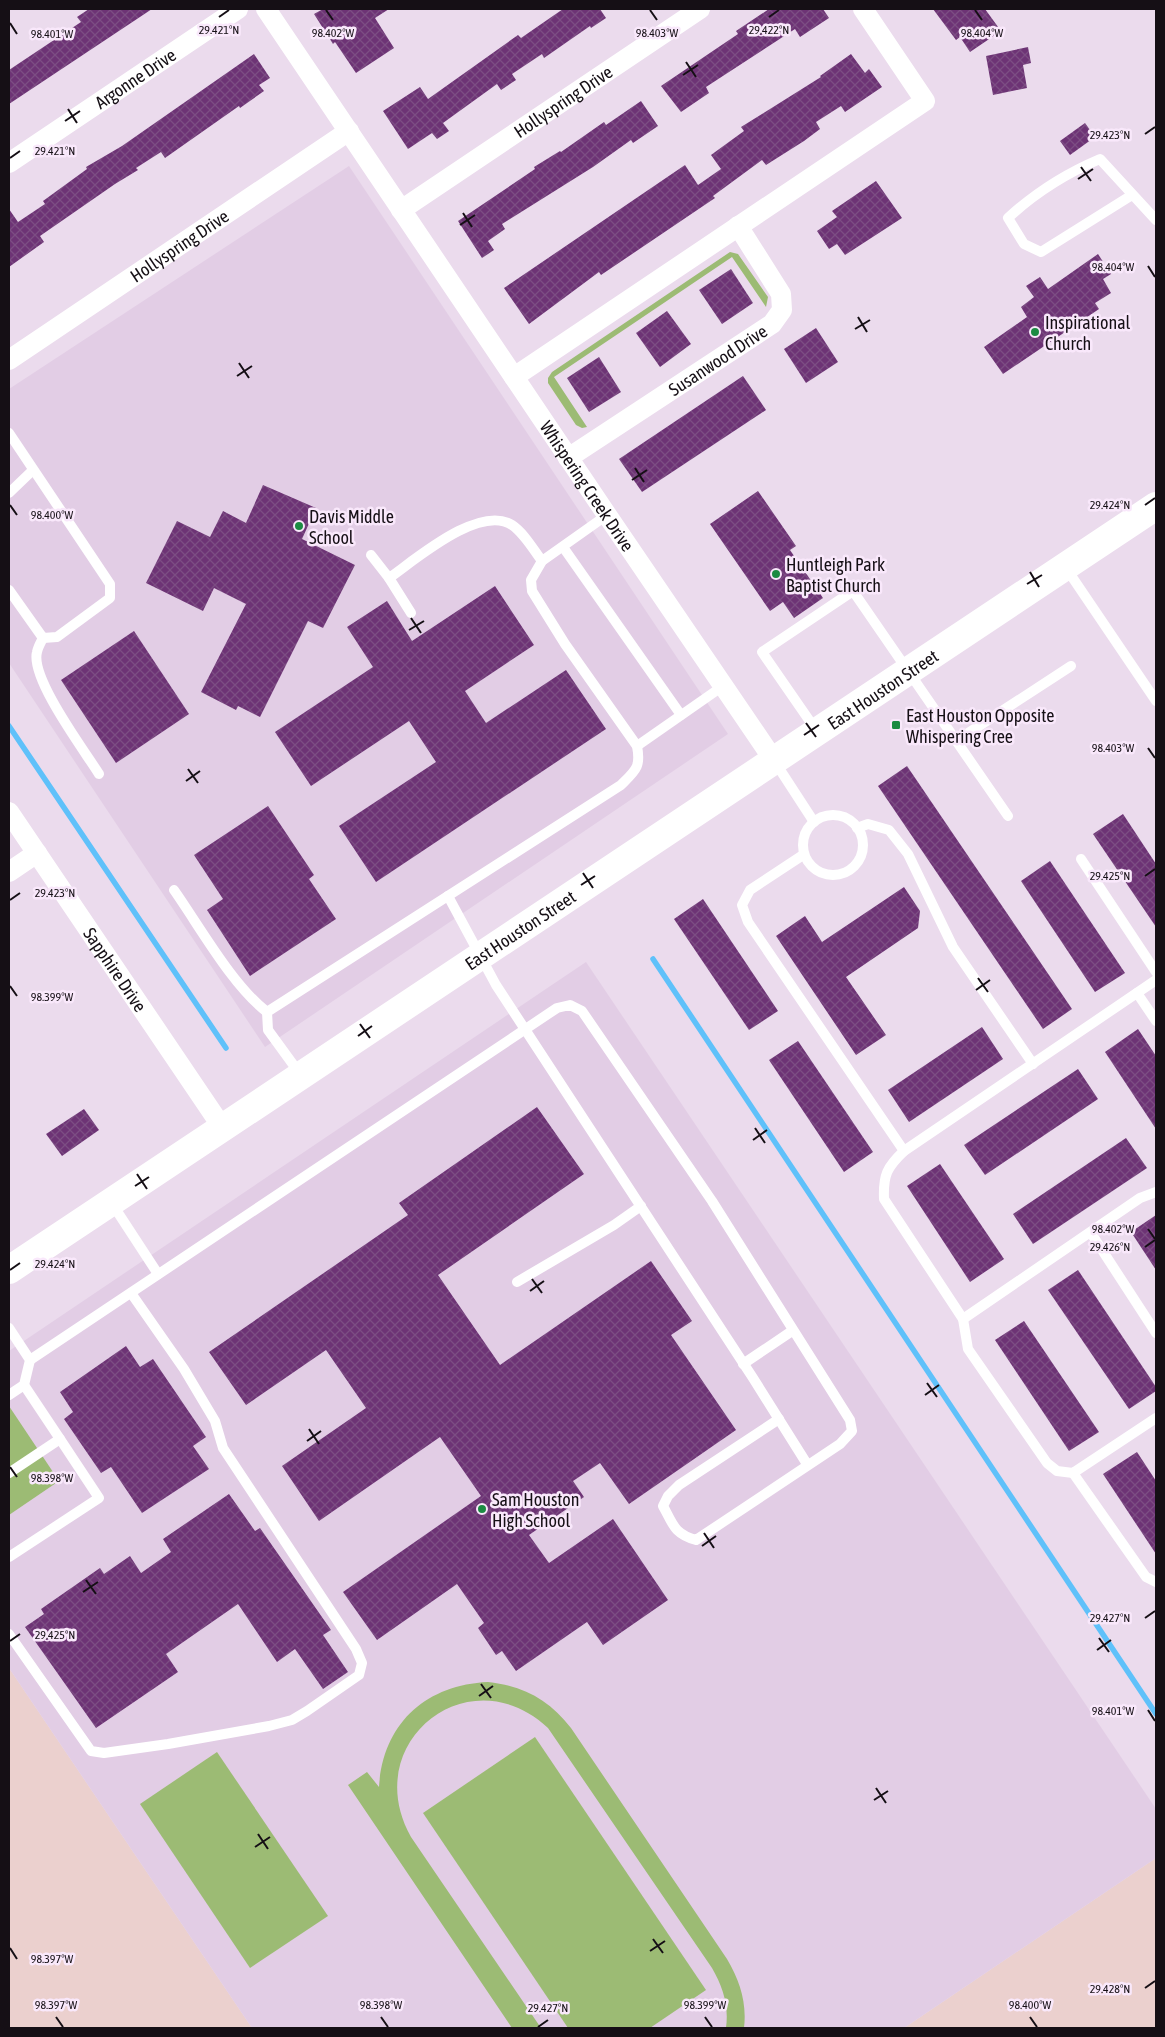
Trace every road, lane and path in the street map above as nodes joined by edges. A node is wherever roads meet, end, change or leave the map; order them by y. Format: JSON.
{"nodes":[{"id":1,"x":238,"y":9,"type":"edge"},
{"id":2,"x":266,"y":9,"type":"edge"},
{"id":3,"x":700,"y":9,"type":"edge"},
{"id":4,"x":863,"y":9,"type":"edge"},
{"id":5,"x":348,"y":131,"type":"junction"},
{"id":6,"x":9,"y":162,"type":"edge"},
{"id":7,"x":1132,"y":195,"type":"junction"},
{"id":8,"x":401,"y":210,"type":"junction"},
{"id":9,"x":1156,"y":220,"type":"edge"},
{"id":10,"x":738,"y":226,"type":"junction"},
{"id":11,"x":9,"y":360,"type":"edge"},
{"id":12,"x":514,"y":377,"type":"junction"},
{"id":13,"x":9,"y":433,"type":"edge"},
{"id":14,"x":568,"y":458,"type":"junction"},
{"id":15,"x":33,"y":470,"type":"junction"},
{"id":16,"x":9,"y":493,"type":"edge"},
{"id":17,"x":1156,"y":508,"type":"edge"},
{"id":18,"x":607,"y":515,"type":"junction"},
{"id":19,"x":563,"y":547,"type":"junction"},
{"id":20,"x":371,"y":555,"type":"dead end"},
{"id":21,"x":542,"y":561,"type":"junction"},
{"id":22,"x":1066,"y":567,"type":"junction"},
{"id":23,"x":389,"y":578,"type":"junction"},
{"id":24,"x":9,"y":590,"type":"edge"},
{"id":25,"x":411,"y":613,"type":"dead end"},
{"id":26,"x":43,"y":638,"type":"junction"},
{"id":27,"x":1071,"y":666,"type":"dead end"},
{"id":28,"x":910,"y":673,"type":"junction"},
{"id":29,"x":723,"y":686,"type":"junction"},
{"id":30,"x":1156,"y":701,"type":"edge"},
{"id":31,"x":681,"y":714,"type":"junction"},
{"id":32,"x":818,"y":733,"type":"junction"},
{"id":33,"x":956,"y":742,"type":"junction"},
{"id":34,"x":637,"y":746,"type":"junction"},
{"id":35,"x":776,"y":762,"type":"junction"},
{"id":36,"x":98,"y":774,"type":"dead end"},
{"id":37,"x":9,"y":812,"type":"edge"},
{"id":38,"x":1008,"y":816,"type":"dead end"},
{"id":39,"x":814,"y":822,"type":"junction"},
{"id":40,"x":857,"y":828,"type":"junction"},
{"id":41,"x":37,"y":853,"type":"junction"},
{"id":42,"x":804,"y":855,"type":"junction"},
{"id":43,"x":1081,"y":859,"type":"dead end"},
{"id":44,"x":9,"y":872,"type":"edge"},
{"id":45,"x":174,"y":890,"type":"dead end"},
{"id":46,"x":448,"y":896,"type":"junction"},
{"id":47,"x":480,"y":958,"type":"junction"},
{"id":48,"x":1156,"y":972,"type":"edge"},
{"id":49,"x":1156,"y":980,"type":"edge"},
{"id":50,"x":1137,"y":993,"type":"junction"},
{"id":51,"x":267,"y":1012,"type":"junction"},
{"id":52,"x":1156,"y":1021,"type":"edge"},
{"id":53,"x":526,"y":1029,"type":"junction"},
{"id":54,"x":1033,"y":1064,"type":"junction"},
{"id":55,"x":300,"y":1074,"type":"junction"},
{"id":56,"x":222,"y":1127,"type":"junction"},
{"id":57,"x":904,"y":1151,"type":"junction"},
{"id":58,"x":1156,"y":1192,"type":"edge"},
{"id":59,"x":111,"y":1201,"type":"junction"},
{"id":60,"x":641,"y":1206,"type":"junction"},
{"id":61,"x":1091,"y":1233,"type":"junction"},
{"id":62,"x":9,"y":1270,"type":"edge"},
{"id":63,"x":158,"y":1274,"type":"junction"},
{"id":64,"x":517,"y":1282,"type":"dead end"},
{"id":65,"x":131,"y":1293,"type":"junction"},
{"id":66,"x":963,"y":1319,"type":"junction"},
{"id":67,"x":9,"y":1328,"type":"edge"},
{"id":68,"x":792,"y":1331,"type":"junction"},
{"id":69,"x":1156,"y":1333,"type":"edge"},
{"id":70,"x":30,"y":1360,"type":"junction"},
{"id":71,"x":744,"y":1364,"type":"junction"},
{"id":72,"x":24,"y":1385,"type":"junction"},
{"id":73,"x":9,"y":1395,"type":"edge"},
{"id":74,"x":1156,"y":1418,"type":"edge"},
{"id":75,"x":779,"y":1419,"type":"junction"},
{"id":76,"x":60,"y":1439,"type":"junction"},
{"id":77,"x":807,"y":1464,"type":"junction"},
{"id":78,"x":9,"y":1473,"type":"edge"},
{"id":79,"x":1073,"y":1473,"type":"junction"},
{"id":80,"x":9,"y":1558,"type":"edge"},
{"id":81,"x":1156,"y":1582,"type":"edge"},
{"id":82,"x":9,"y":1634,"type":"edge"}],
"edges":[{"from":1,"to":6,"type":"street","name":"Argonne Drive"},
{"from":2,"to":5,"type":"street"},
{"from":3,"to":8,"type":"street","name":"Hollyspring Drive"},
{"from":4,"to":10,"type":"street"},
{"from":5,"to":8,"type":"street","name":"Whispering Creek Drive"},
{"from":5,"to":11,"type":"street","name":"Hollyspring Drive"},
{"from":7,"to":7,"type":"lane"},
{"from":7,"to":9,"type":"lane"},
{"from":8,"to":12,"type":"street","name":"Whispering Creek Drive"},
{"from":10,"to":12,"type":"street"},
{"from":10,"to":14,"type":"street","name":"Susanwood Drive"},
{"from":12,"to":14,"type":"street","name":"Whispering Creek Drive"},
{"from":13,"to":15,"type":"lane"},
{"from":14,"to":18,"type":"street","name":"Whispering Creek Drive"},
{"from":15,"to":16,"type":"lane"},
{"from":15,"to":26,"type":"lane"},
{"from":17,"to":22,"type":"main road","name":"East Houston Street"},
{"from":18,"to":19,"type":"lane"},
{"from":18,"to":29,"type":"street","name":"Whispering Creek Drive"},
{"from":19,"to":21,"type":"lane"},
{"from":19,"to":31,"type":"lane"},
{"from":20,"to":23,"type":"lane"},
{"from":21,"to":23,"type":"lane"},
{"from":21,"to":34,"type":"lane"},
{"from":22,"to":28,"type":"main road","name":"East Houston Street"},
{"from":22,"to":30,"type":"lane"},
{"from":23,"to":25,"type":"lane"},
{"from":24,"to":26,"type":"lane"},
{"from":26,"to":36,"type":"lane"},
{"from":27,"to":33,"type":"lane"},
{"from":28,"to":32,"type":"main road","name":"East Houston Street"},
{"from":28,"to":32,"type":"lane"},
{"from":28,"to":33,"type":"lane"},
{"from":29,"to":31,"type":"lane"},
{"from":29,"to":35,"type":"street","name":"Whispering Creek Drive"},
{"from":31,"to":34,"type":"lane"},
{"from":32,"to":35,"type":"main road","name":"East Houston Street"},
{"from":33,"to":38,"type":"lane"},
{"from":34,"to":46,"type":"lane"},
{"from":35,"to":39,"type":"lane"},
{"from":35,"to":47,"type":"main road","name":"East Houston Street"},
{"from":37,"to":41,"type":"street","name":"Sapphire Drive"},
{"from":39,"to":40,"type":"lane"},
{"from":39,"to":42,"type":"lane"},
{"from":40,"to":42,"type":"lane"},
{"from":40,"to":54,"type":"lane"},
{"from":41,"to":44,"type":"street"},
{"from":41,"to":56,"type":"street","name":"Sapphire Drive"},
{"from":42,"to":57,"type":"lane"},
{"from":43,"to":48,"type":"lane"},
{"from":45,"to":51,"type":"lane"},
{"from":46,"to":47,"type":"lane"},
{"from":46,"to":51,"type":"lane"},
{"from":47,"to":53,"type":"lane"},
{"from":47,"to":55,"type":"main road","name":"East Houston Street"},
{"from":49,"to":50,"type":"lane"},
{"from":50,"to":52,"type":"lane"},
{"from":50,"to":54,"type":"lane"},
{"from":51,"to":55,"type":"lane"},
{"from":53,"to":60,"type":"lane"},
{"from":53,"to":63,"type":"lane"},
{"from":53,"to":68,"type":"lane"},
{"from":54,"to":57,"type":"lane"},
{"from":55,"to":56,"type":"main road","name":"East Houston Street"},
{"from":56,"to":59,"type":"main road","name":"East Houston Street"},
{"from":57,"to":66,"type":"lane"},
{"from":58,"to":61,"type":"lane"},
{"from":59,"to":62,"type":"main road","name":"East Houston Street"},
{"from":59,"to":63,"type":"lane"},
{"from":60,"to":64,"type":"lane"},
{"from":60,"to":71,"type":"lane"},
{"from":61,"to":66,"type":"lane"},
{"from":61,"to":69,"type":"lane"},
{"from":63,"to":65,"type":"lane"},
{"from":65,"to":70,"type":"lane"},
{"from":65,"to":82,"type":"lane"},
{"from":66,"to":79,"type":"lane"},
{"from":67,"to":70,"type":"lane"},
{"from":68,"to":71,"type":"lane"},
{"from":68,"to":77,"type":"lane"},
{"from":70,"to":72,"type":"lane"},
{"from":71,"to":75,"type":"lane"},
{"from":72,"to":73,"type":"lane"},
{"from":72,"to":76,"type":"lane"},
{"from":74,"to":79,"type":"lane"},
{"from":75,"to":77,"type":"lane"},
{"from":75,"to":77,"type":"lane"},
{"from":76,"to":78,"type":"lane"},
{"from":76,"to":80,"type":"lane"},
{"from":79,"to":81,"type":"lane"}]}
